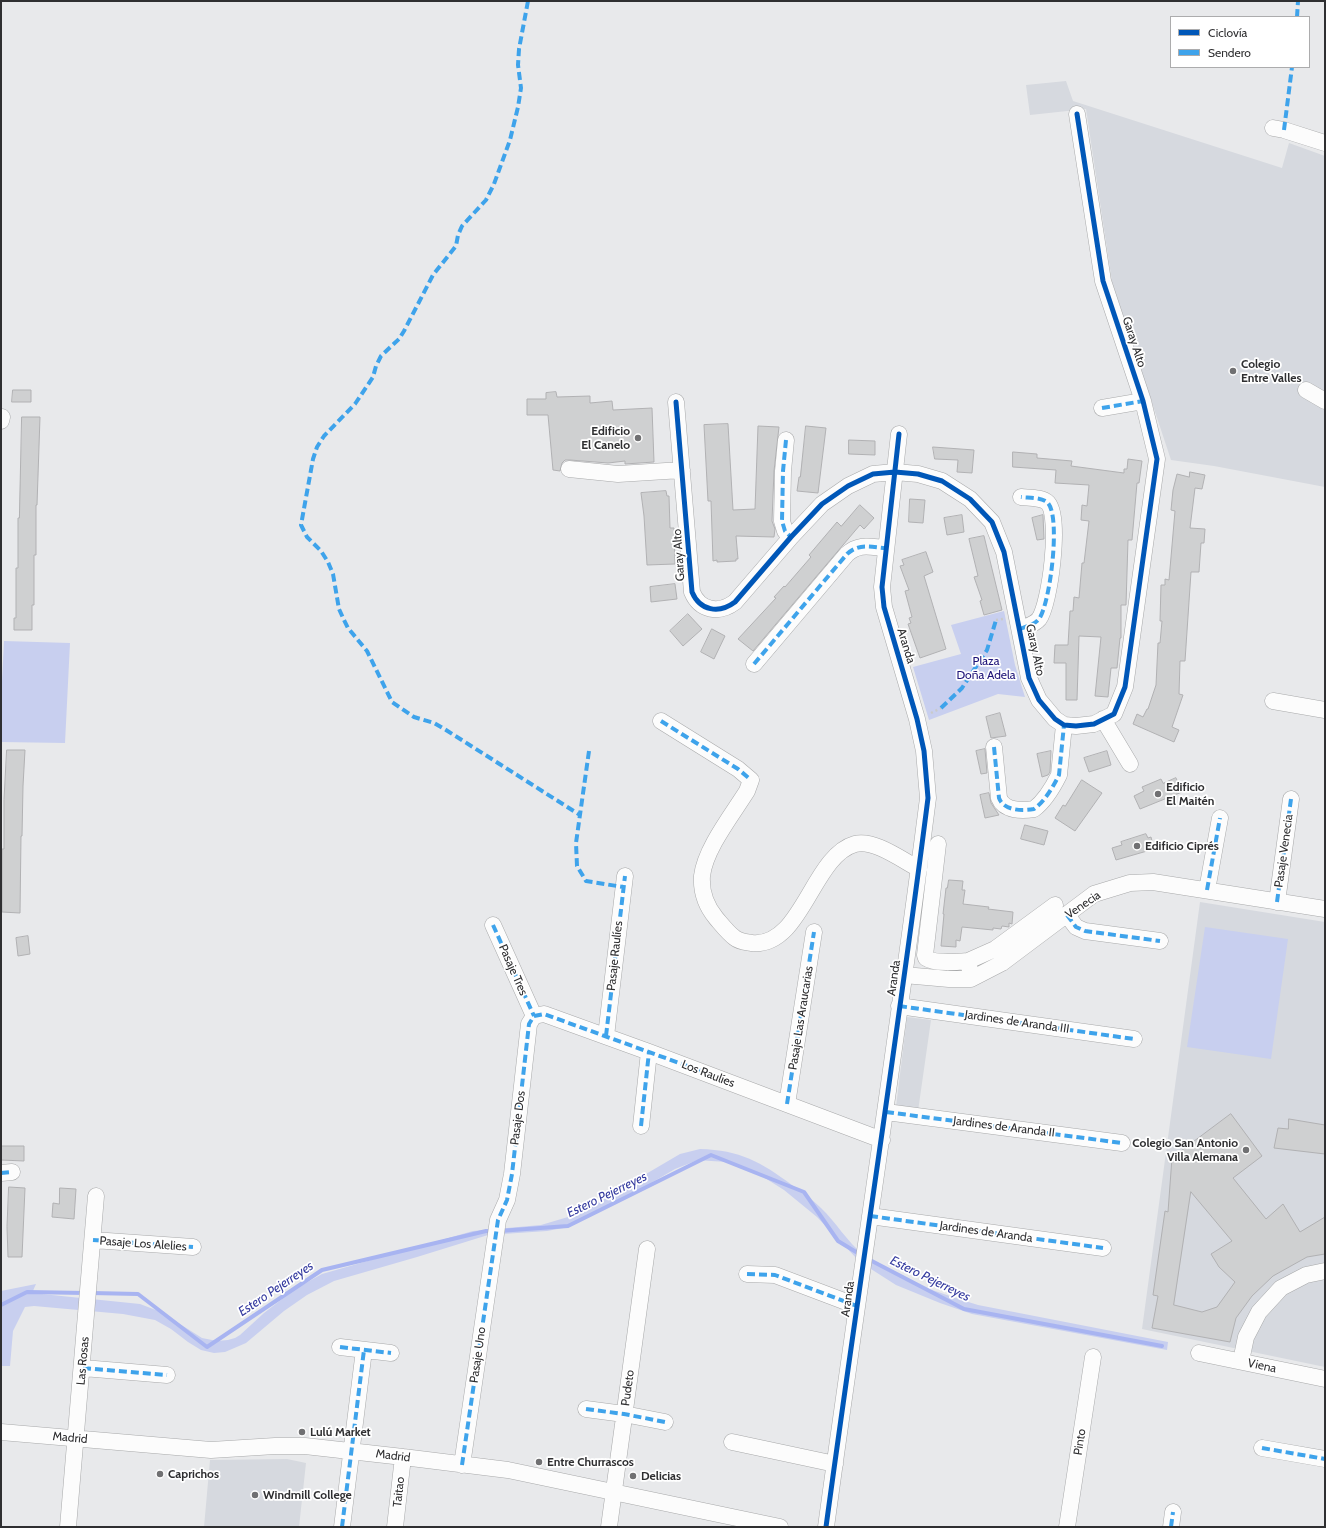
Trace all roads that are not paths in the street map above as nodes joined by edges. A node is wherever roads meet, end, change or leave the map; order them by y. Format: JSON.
{"nodes":[{"id":1,"x":1077,"y":114,"type":"dead end"},
{"id":2,"x":1273,"y":128,"type":"dead end"},
{"id":3,"x":1325,"y":144,"type":"edge"},
{"id":4,"x":1306,"y":390,"type":"dead end"},
{"id":5,"x":1143,"y":401,"type":"junction"},
{"id":6,"x":1325,"y":401,"type":"edge"},
{"id":7,"x":676,"y":402,"type":"dead end"},
{"id":8,"x":1102,"y":408,"type":"dead end"},
{"id":9,"x":2,"y":417,"type":"edge"},
{"id":10,"x":1,"y":421,"type":"edge"},
{"id":11,"x":899,"y":434,"type":"dead end"},
{"id":12,"x":786,"y":440,"type":"dead end"},
{"id":13,"x":569,"y":469,"type":"dead end"},
{"id":14,"x":682,"y":470,"type":"junction"},
{"id":15,"x":895,"y":472,"type":"junction"},
{"id":16,"x":1021,"y":497,"type":"dead end"},
{"id":17,"x":791,"y":536,"type":"junction"},
{"id":18,"x":885,"y":548,"type":"junction"},
{"id":19,"x":1020,"y":629,"type":"junction"},
{"id":20,"x":754,"y":664,"type":"dead end"},
{"id":21,"x":1274,"y":701,"type":"dead end"},
{"id":22,"x":1325,"y":710,"type":"edge"},
{"id":23,"x":1103,"y":719,"type":"junction"},
{"id":24,"x":661,"y":721,"type":"dead end"},
{"id":25,"x":1064,"y":725,"type":"junction"},
{"id":26,"x":994,"y":747,"type":"dead end"},
{"id":27,"x":1130,"y":764,"type":"dead end"},
{"id":28,"x":1291,"y":800,"type":"dead end"},
{"id":29,"x":1220,"y":818,"type":"dead end"},
{"id":30,"x":938,"y":844,"type":"dead end"},
{"id":31,"x":919,"y":869,"type":"junction"},
{"id":32,"x":625,"y":876,"type":"dead end"},
{"id":33,"x":1207,"y":890,"type":"junction"},
{"id":34,"x":1277,"y":902,"type":"junction"},
{"id":35,"x":1325,"y":909,"type":"edge"},
{"id":36,"x":1061,"y":910,"type":"junction"},
{"id":37,"x":493,"y":925,"type":"dead end"},
{"id":38,"x":814,"y":932,"type":"dead end"},
{"id":39,"x":1160,"y":941,"type":"dead end"},
{"id":40,"x":968,"y":961,"type":"junction"},
{"id":41,"x":904,"y":975,"type":"junction"},
{"id":42,"x":971,"y":978,"type":"junction"},
{"id":43,"x":900,"y":1006,"type":"junction"},
{"id":44,"x":534,"y":1016,"type":"junction"},
{"id":45,"x":606,"y":1036,"type":"junction"},
{"id":46,"x":1134,"y":1038,"type":"dead end"},
{"id":47,"x":649,"y":1052,"type":"junction"},
{"id":48,"x":787,"y":1104,"type":"junction"},
{"id":49,"x":886,"y":1112,"type":"junction"},
{"id":50,"x":641,"y":1126,"type":"dead end"},
{"id":51,"x":882,"y":1140,"type":"junction"},
{"id":52,"x":1122,"y":1143,"type":"dead end"},
{"id":53,"x":96,"y":1196,"type":"dead end"},
{"id":54,"x":870,"y":1216,"type":"junction"},
{"id":55,"x":93,"y":1240,"type":"junction"},
{"id":56,"x":494,"y":1246,"type":"joint"},
{"id":57,"x":193,"y":1247,"type":"dead end"},
{"id":58,"x":1103,"y":1248,"type":"dead end"},
{"id":59,"x":647,"y":1250,"type":"dead end"},
{"id":60,"x":1325,"y":1271,"type":"edge"},
{"id":61,"x":747,"y":1274,"type":"dead end"},
{"id":62,"x":857,"y":1306,"type":"junction"},
{"id":63,"x":340,"y":1347,"type":"dead end"},
{"id":64,"x":364,"y":1350,"type":"junction"},
{"id":65,"x":1199,"y":1352,"type":"dead end"},
{"id":66,"x":391,"y":1353,"type":"dead end"},
{"id":67,"x":1093,"y":1357,"type":"dead end"},
{"id":68,"x":1241,"y":1361,"type":"junction"},
{"id":69,"x":82,"y":1368,"type":"junction"},
{"id":70,"x":167,"y":1375,"type":"dead end"},
{"id":71,"x":1325,"y":1379,"type":"edge"},
{"id":72,"x":586,"y":1409,"type":"dead end"},
{"id":73,"x":624,"y":1414,"type":"junction"},
{"id":74,"x":665,"y":1422,"type":"dead end"},
{"id":75,"x":1,"y":1432,"type":"edge"},
{"id":76,"x":76,"y":1438,"type":"junction"},
{"id":77,"x":732,"y":1442,"type":"dead end"},
{"id":78,"x":1262,"y":1448,"type":"dead end"},
{"id":79,"x":351,"y":1451,"type":"junction"},
{"id":80,"x":403,"y":1457,"type":"junction"},
{"id":81,"x":1325,"y":1459,"type":"edge"},
{"id":82,"x":462,"y":1464,"type":"junction"},
{"id":83,"x":835,"y":1464,"type":"junction"},
{"id":84,"x":613,"y":1491,"type":"junction"},
{"id":85,"x":68,"y":1527,"type":"edge"},
{"id":86,"x":342,"y":1527,"type":"edge"},
{"id":87,"x":395,"y":1527,"type":"edge"},
{"id":88,"x":609,"y":1527,"type":"edge"},
{"id":89,"x":780,"y":1527,"type":"edge"},
{"id":90,"x":826,"y":1527,"type":"edge"},
{"id":91,"x":1067,"y":1527,"type":"edge"}],
"edges":[{"from":1,"to":5,"type":"street","name":"Garay Alto"},
{"from":2,"to":3,"type":"street"},
{"from":4,"to":6,"type":"street"},
{"from":5,"to":8,"type":"street"},
{"from":5,"to":23,"type":"street","name":"Garay Alto"},
{"from":7,"to":14,"type":"street","name":"Garay Alto"},
{"from":9,"to":10,"type":"street"},
{"from":11,"to":15,"type":"street","name":"Aranda"},
{"from":12,"to":17,"type":"street"},
{"from":13,"to":14,"type":"street"},
{"from":14,"to":17,"type":"street","name":"Garay Alto"},
{"from":15,"to":17,"type":"street","name":"Garay Alto"},
{"from":15,"to":18,"type":"street","name":"Aranda"},
{"from":15,"to":19,"type":"street","name":"Garay Alto"},
{"from":16,"to":19,"type":"street","name":"Garay Alto"},
{"from":18,"to":20,"type":"street"},
{"from":18,"to":31,"type":"street","name":"Aranda"},
{"from":19,"to":25,"type":"street","name":"Garay Alto"},
{"from":21,"to":22,"type":"street"},
{"from":23,"to":25,"type":"street","name":"Garay Alto"},
{"from":23,"to":27,"type":"street"},
{"from":24,"to":31,"type":"street"},
{"from":25,"to":26,"type":"street"},
{"from":28,"to":34,"type":"street","name":"Pasaje Venecia"},
{"from":29,"to":33,"type":"street"},
{"from":30,"to":40,"type":"street"},
{"from":31,"to":41,"type":"street","name":"Aranda"},
{"from":32,"to":45,"type":"street","name":"Pasaje Raulíes"},
{"from":33,"to":34,"type":"street","name":"Venecia"},
{"from":33,"to":36,"type":"street","name":"Venecia"},
{"from":34,"to":35,"type":"street","name":"Venecia"},
{"from":36,"to":39,"type":"street"},
{"from":36,"to":40,"type":"street"},
{"from":36,"to":42,"type":"street","name":"Venecia"},
{"from":37,"to":44,"type":"street","name":"Pasaje Tres"},
{"from":38,"to":48,"type":"street","name":"Pasaje Las Araucarias"},
{"from":40,"to":42,"type":"street"},
{"from":41,"to":42,"type":"street","name":"Venecia"},
{"from":41,"to":43,"type":"street","name":"Aranda"},
{"from":43,"to":46,"type":"street","name":"Jardines de Aranda III"},
{"from":43,"to":49,"type":"street","name":"Aranda"},
{"from":44,"to":45,"type":"street","name":"Los Raulíes"},
{"from":44,"to":56,"type":"street","name":"Pasaje Dos"},
{"from":45,"to":47,"type":"street","name":"Los Raulíes"},
{"from":47,"to":48,"type":"street","name":"Los Raulíes"},
{"from":47,"to":50,"type":"street"},
{"from":48,"to":51,"type":"street","name":"Los Raulíes"},
{"from":49,"to":51,"type":"street","name":"Aranda"},
{"from":49,"to":52,"type":"street","name":"Jardines de Aranda II"},
{"from":51,"to":54,"type":"street","name":"Aranda"},
{"from":53,"to":55,"type":"street","name":"Las Rosas"},
{"from":54,"to":58,"type":"street","name":"Jardines de Aranda"},
{"from":54,"to":62,"type":"street","name":"Aranda"},
{"from":55,"to":57,"type":"street","name":"Pasaje Los Alelies"},
{"from":55,"to":69,"type":"street","name":"Las Rosas"},
{"from":56,"to":82,"type":"street","name":"Pasaje Uno"},
{"from":59,"to":73,"type":"street","name":"Pudeto"},
{"from":60,"to":68,"type":"street"},
{"from":61,"to":62,"type":"street"},
{"from":62,"to":83,"type":"street","name":"Aranda"},
{"from":63,"to":64,"type":"street"},
{"from":64,"to":66,"type":"street"},
{"from":64,"to":79,"type":"street"},
{"from":65,"to":68,"type":"street","name":"Viena"},
{"from":67,"to":91,"type":"street","name":"Pinto"},
{"from":68,"to":71,"type":"street","name":"Viena"},
{"from":69,"to":70,"type":"street"},
{"from":69,"to":76,"type":"street","name":"Las Rosas"},
{"from":72,"to":73,"type":"street"},
{"from":73,"to":74,"type":"street"},
{"from":73,"to":84,"type":"street","name":"Pudeto"},
{"from":75,"to":76,"type":"street","name":"Madrid"},
{"from":76,"to":79,"type":"street","name":"Madrid"},
{"from":76,"to":85,"type":"street","name":"Las Rosas"},
{"from":77,"to":83,"type":"street"},
{"from":78,"to":81,"type":"street"},
{"from":79,"to":80,"type":"street","name":"Madrid"},
{"from":79,"to":86,"type":"street"},
{"from":80,"to":82,"type":"street","name":"Madrid"},
{"from":80,"to":87,"type":"street","name":"Taitao"},
{"from":82,"to":84,"type":"street","name":"Madrid"},
{"from":83,"to":90,"type":"street","name":"Aranda"},
{"from":84,"to":88,"type":"street","name":"Pudeto"},
{"from":84,"to":89,"type":"street","name":"Madrid"}]}
